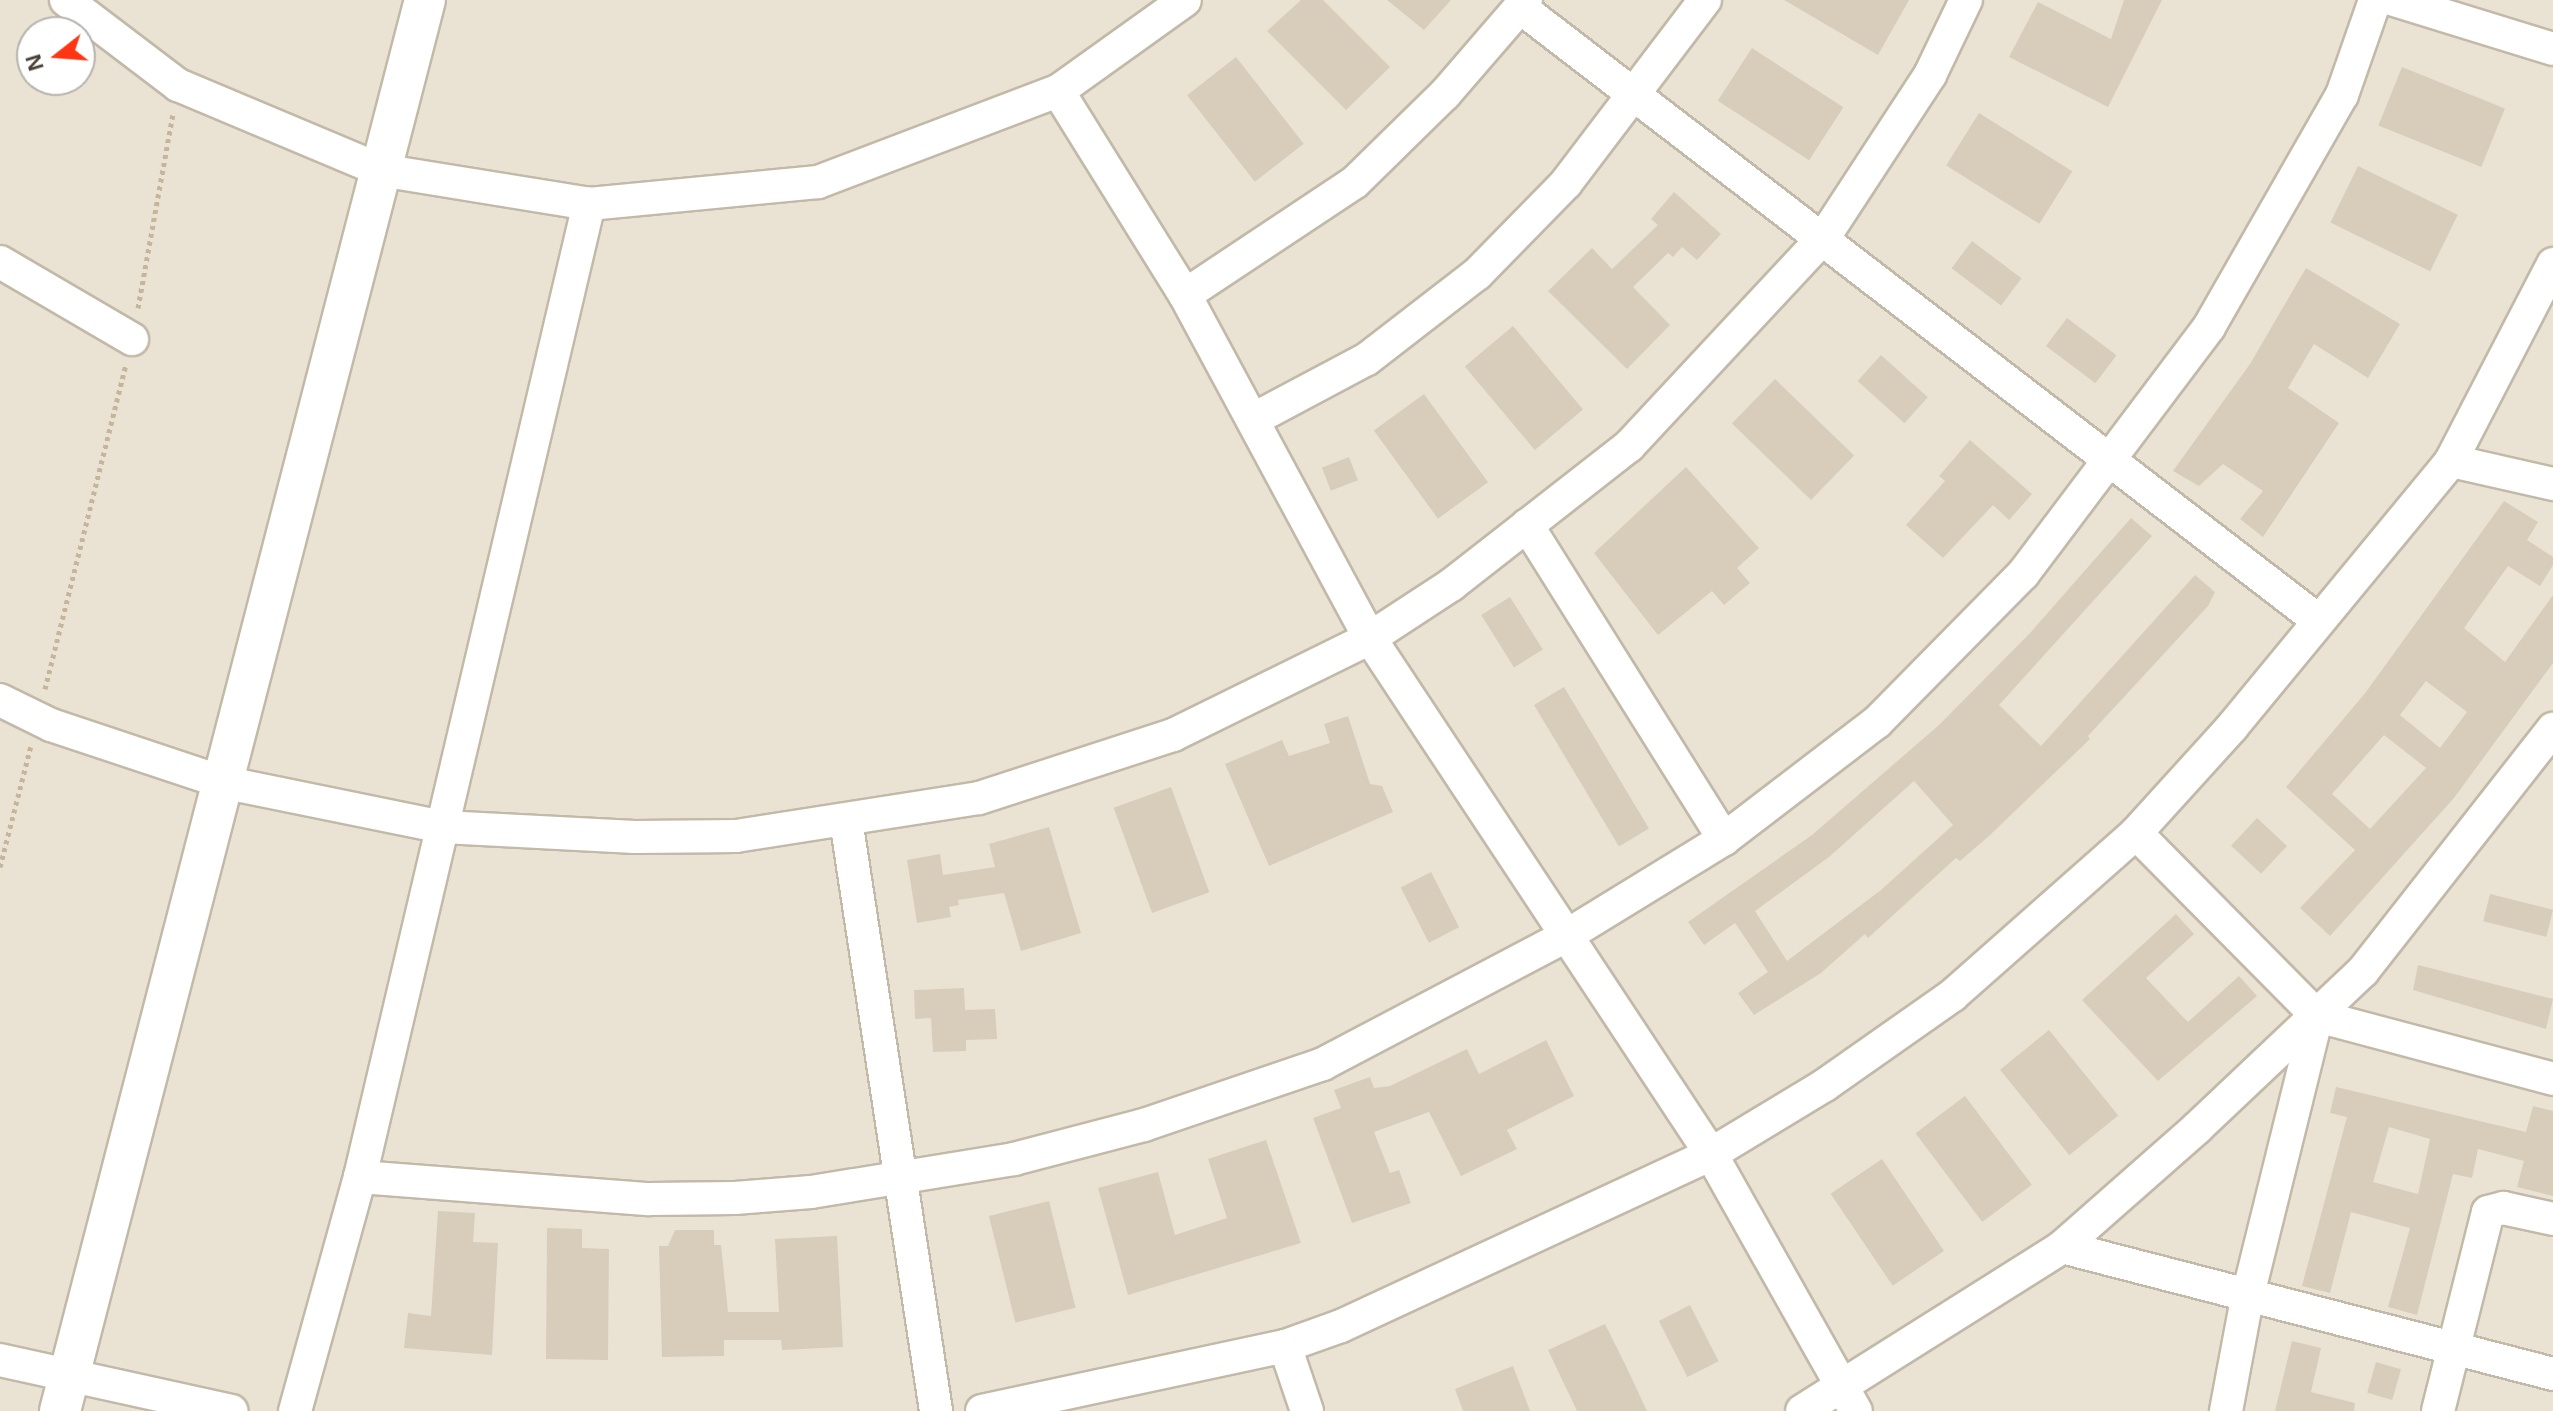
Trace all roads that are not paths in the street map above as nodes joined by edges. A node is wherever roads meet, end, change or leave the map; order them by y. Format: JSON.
{"nodes":[{"id":1,"x":66,"y":0,"type":"edge"},
{"id":2,"x":425,"y":0,"type":"edge"},
{"id":3,"x":1185,"y":0,"type":"edge"},
{"id":4,"x":1705,"y":0,"type":"edge"},
{"id":5,"x":1966,"y":0,"type":"edge"},
{"id":6,"x":2375,"y":0,"type":"edge"},
{"id":7,"x":2394,"y":0,"type":"edge"},
{"id":8,"x":1524,"y":4,"type":"edge"},
{"id":9,"x":2553,"y":49,"type":"edge"},
{"id":10,"x":1058,"y":91,"type":"junction"},
{"id":11,"x":1634,"y":99,"type":"junction"},
{"id":12,"x":380,"y":170,"type":"junction"},
{"id":13,"x":589,"y":204,"type":"junction"},
{"id":14,"x":1824,"y":237,"type":"junction"},
{"id":15,"x":0,"y":262,"type":"edge"},
{"id":16,"x":2553,"y":264,"type":"edge"},
{"id":17,"x":1185,"y":295,"type":"junction"},
{"id":18,"x":132,"y":339,"type":"road end"},
{"id":19,"x":1254,"y":419,"type":"junction"},
{"id":20,"x":2110,"y":457,"type":"junction"},
{"id":21,"x":2451,"y":461,"type":"junction"},
{"id":22,"x":2553,"y":484,"type":"edge"},
{"id":23,"x":1527,"y":525,"type":"junction"},
{"id":24,"x":2319,"y":621,"type":"junction"},
{"id":25,"x":1370,"y":638,"type":"junction"},
{"id":26,"x":0,"y":700,"type":"edge"},
{"id":27,"x":2553,"y":729,"type":"edge"},
{"id":28,"x":222,"y":782,"type":"junction"},
{"id":29,"x":846,"y":820,"type":"junction"},
{"id":30,"x":443,"y":827,"type":"junction"},
{"id":31,"x":2136,"y":833,"type":"junction"},
{"id":32,"x":1724,"y":839,"type":"junction"},
{"id":33,"x":1566,"y":936,"type":"junction"},
{"id":34,"x":2317,"y":1016,"type":"junction"},
{"id":35,"x":2553,"y":1079,"type":"edge"},
{"id":36,"x":1711,"y":1154,"type":"junction"},
{"id":37,"x":901,"y":1176,"type":"junction"},
{"id":38,"x":360,"y":1177,"type":"junction"},
{"id":39,"x":2553,"y":1219,"type":"edge"},
{"id":40,"x":2062,"y":1247,"type":"junction"},
{"id":41,"x":2247,"y":1299,"type":"junction"},
{"id":42,"x":1285,"y":1346,"type":"junction"},
{"id":43,"x":2454,"y":1348,"type":"junction"},
{"id":44,"x":0,"y":1360,"type":"edge"},
{"id":45,"x":2553,"y":1374,"type":"edge"},
{"id":46,"x":64,"y":1395,"type":"edge"},
{"id":47,"x":1850,"y":1399,"type":"edge"},
{"id":48,"x":231,"y":1411,"type":"edge"},
{"id":49,"x":295,"y":1411,"type":"edge"},
{"id":50,"x":936,"y":1411,"type":"edge"},
{"id":51,"x":982,"y":1411,"type":"edge"},
{"id":52,"x":1307,"y":1411,"type":"edge"},
{"id":53,"x":1802,"y":1411,"type":"edge"},
{"id":54,"x":2226,"y":1411,"type":"edge"},
{"id":55,"x":2438,"y":1411,"type":"edge"}],
"edges":[{"from":1,"to":12,"type":"street"},
{"from":2,"to":12,"type":"street"},
{"from":3,"to":10,"type":"street"},
{"from":4,"to":11,"type":"street"},
{"from":5,"to":14,"type":"street"},
{"from":6,"to":20,"type":"street"},
{"from":7,"to":9,"type":"street"},
{"from":8,"to":11,"type":"street"},
{"from":8,"to":17,"type":"street"},
{"from":10,"to":13,"type":"street"},
{"from":10,"to":17,"type":"street"},
{"from":11,"to":14,"type":"street"},
{"from":11,"to":19,"type":"street"},
{"from":12,"to":13,"type":"street"},
{"from":12,"to":28,"type":"street"},
{"from":13,"to":30,"type":"street"},
{"from":14,"to":20,"type":"street"},
{"from":14,"to":23,"type":"street"},
{"from":15,"to":18,"type":"street"},
{"from":16,"to":21,"type":"street"},
{"from":17,"to":19,"type":"street"},
{"from":19,"to":25,"type":"street"},
{"from":20,"to":24,"type":"street"},
{"from":20,"to":32,"type":"street"},
{"from":21,"to":22,"type":"street"},
{"from":21,"to":24,"type":"street"},
{"from":23,"to":25,"type":"street"},
{"from":23,"to":32,"type":"street"},
{"from":24,"to":31,"type":"street"},
{"from":25,"to":29,"type":"street"},
{"from":25,"to":33,"type":"street"},
{"from":26,"to":28,"type":"street"},
{"from":27,"to":34,"type":"street"},
{"from":28,"to":30,"type":"street"},
{"from":28,"to":46,"type":"street"},
{"from":29,"to":30,"type":"street"},
{"from":29,"to":37,"type":"street"},
{"from":30,"to":38,"type":"street"},
{"from":31,"to":34,"type":"street"},
{"from":31,"to":36,"type":"street"},
{"from":32,"to":33,"type":"street"},
{"from":33,"to":36,"type":"street"},
{"from":33,"to":37,"type":"street"},
{"from":34,"to":35,"type":"street"},
{"from":34,"to":40,"type":"street"},
{"from":34,"to":41,"type":"street"},
{"from":36,"to":42,"type":"street"},
{"from":36,"to":47,"type":"street"},
{"from":37,"to":38,"type":"street"},
{"from":37,"to":50,"type":"street"},
{"from":38,"to":49,"type":"street"},
{"from":39,"to":43,"type":"street"},
{"from":40,"to":41,"type":"street"},
{"from":40,"to":47,"type":"street"},
{"from":41,"to":43,"type":"street"},
{"from":41,"to":54,"type":"street"},
{"from":42,"to":51,"type":"street"},
{"from":42,"to":52,"type":"street"},
{"from":43,"to":45,"type":"street"},
{"from":43,"to":55,"type":"street"},
{"from":44,"to":46,"type":"street"},
{"from":46,"to":48,"type":"street"},
{"from":47,"to":53,"type":"street"}]}
